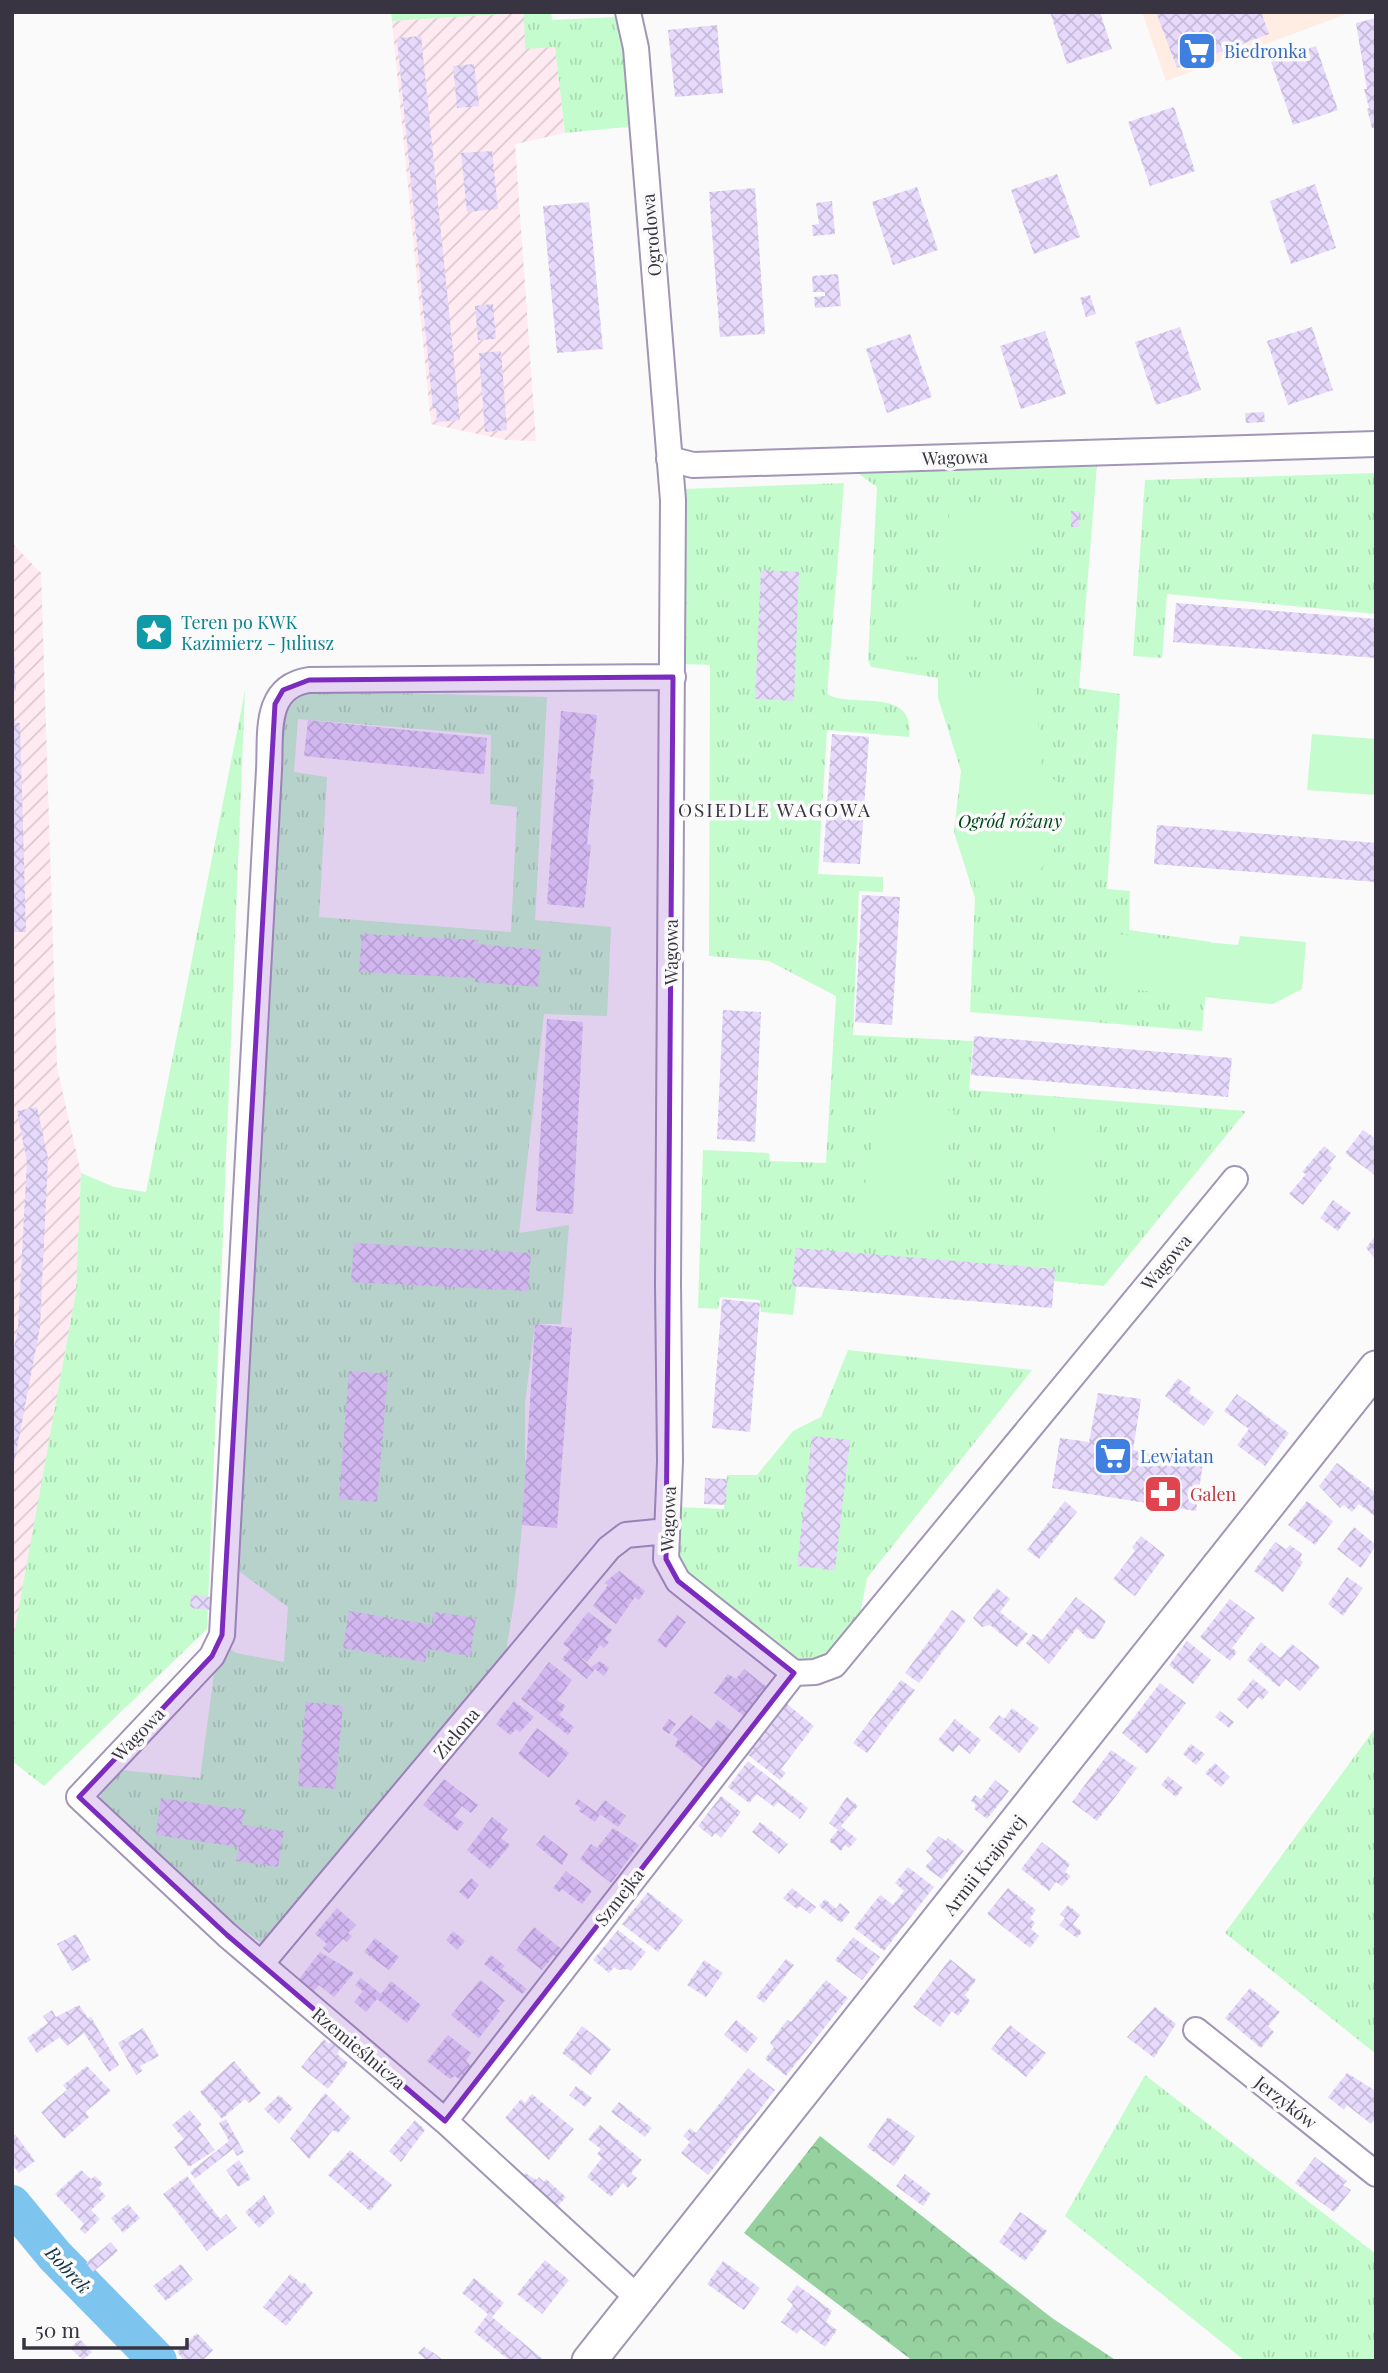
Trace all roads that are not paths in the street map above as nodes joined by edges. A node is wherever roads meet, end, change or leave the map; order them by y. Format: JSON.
{"nodes":[{"id":1,"x":628,"y":12,"type":"edge"},
{"id":2,"x":1376,"y":444,"type":"edge"},
{"id":3,"x":669,"y":459,"type":"junction"},
{"id":4,"x":673,"y":677,"type":"junction"},
{"id":5,"x":1235,"y":1179,"type":"dead end"},
{"id":6,"x":1376,"y":1368,"type":"edge"},
{"id":7,"x":667,"y":1531,"type":"junction"},
{"id":8,"x":794,"y":1673,"type":"junction"},
{"id":9,"x":79,"y":1797,"type":"joint"},
{"id":10,"x":261,"y":1964,"type":"junction"},
{"id":11,"x":1196,"y":2030,"type":"dead end"},
{"id":12,"x":445,"y":2121,"type":"junction"},
{"id":13,"x":1376,"y":2174,"type":"edge"},
{"id":14,"x":639,"y":2299,"type":"junction"},
{"id":15,"x":589,"y":2361,"type":"edge"}],
"edges":[{"from":1,"to":3,"type":"street","name":"Ogrodowa"},
{"from":2,"to":3,"type":"street","name":"Wagowa"},
{"from":3,"to":4,"type":"street","name":"Wagowa"},
{"from":4,"to":7,"type":"street","name":"Wagowa"},
{"from":4,"to":9,"type":"street","name":"Wagowa"},
{"from":5,"to":8,"type":"street","name":"Wagowa"},
{"from":6,"to":14,"type":"street","name":"Armii Krajowej"},
{"from":7,"to":8,"type":"street","name":"Wagowa"},
{"from":7,"to":10,"type":"street","name":"Zielona"},
{"from":8,"to":12,"type":"street","name":"Szmejka"},
{"from":9,"to":10,"type":"street","name":"Rzemieślnicza"},
{"from":10,"to":12,"type":"street","name":"Rzemieślnicza"},
{"from":11,"to":13,"type":"street","name":"Jerzyków"},
{"from":12,"to":14,"type":"street","name":"Rzemieślnicza"},
{"from":14,"to":15,"type":"street","name":"Armii Krajowej"}]}
